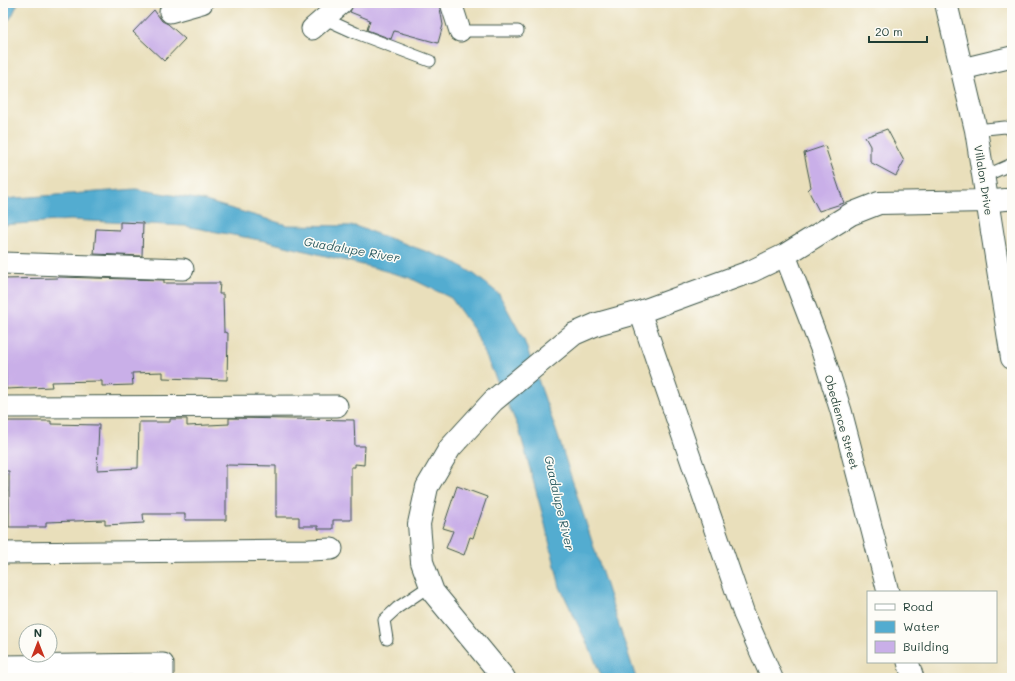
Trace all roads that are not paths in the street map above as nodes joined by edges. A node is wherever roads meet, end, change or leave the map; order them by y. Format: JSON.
{"nodes":[{"id":1,"x":202,"y":3,"type":"edge"},
{"id":2,"x":342,"y":3,"type":"edge"},
{"id":3,"x":451,"y":3,"type":"edge"},
{"id":4,"x":946,"y":3,"type":"edge"},
{"id":5,"x":170,"y":12,"type":"dead end"},
{"id":6,"x":319,"y":24,"type":"joint"},
{"id":7,"x":460,"y":31,"type":"joint"},
{"id":8,"x":518,"y":31,"type":"dead end"},
{"id":9,"x":1012,"y":57,"type":"edge"},
{"id":10,"x":430,"y":61,"type":"dead end"},
{"id":11,"x":962,"y":69,"type":"junction"},
{"id":12,"x":976,"y":130,"type":"junction"},
{"id":13,"x":1012,"y":132,"type":"edge"},
{"id":14,"x":1012,"y":164,"type":"edge"},
{"id":15,"x":985,"y":176,"type":"junction"},
{"id":16,"x":1012,"y":199,"type":"edge"},
{"id":17,"x":987,"y":201,"type":"junction"},
{"id":18,"x":785,"y":256,"type":"junction"},
{"id":19,"x":3,"y":263,"type":"edge"},
{"id":20,"x":183,"y":269,"type":"dead end"},
{"id":21,"x":640,"y":312,"type":"junction"},
{"id":22,"x":1012,"y":358,"type":"edge"},
{"id":23,"x":337,"y":406,"type":"dead end"},
{"id":24,"x":3,"y":407,"type":"edge"},
{"id":25,"x":332,"y":548,"type":"dead end"},
{"id":26,"x":3,"y":553,"type":"edge"},
{"id":27,"x":431,"y":586,"type":"junction"},
{"id":28,"x":888,"y":591,"type":"edge"},
{"id":29,"x":386,"y":639,"type":"dead end"},
{"id":30,"x":908,"y":663,"type":"edge"},
{"id":31,"x":3,"y":666,"type":"edge"},
{"id":32,"x":163,"y":678,"type":"edge"},
{"id":33,"x":504,"y":678,"type":"edge"},
{"id":34,"x":772,"y":678,"type":"edge"},
{"id":35,"x":913,"y":678,"type":"edge"}],
"edges":[{"from":1,"to":5,"type":"street"},
{"from":2,"to":6,"type":"street"},
{"from":3,"to":7,"type":"street"},
{"from":4,"to":11,"type":"street","name":"Villalon Drive"},
{"from":6,"to":10,"type":"lane"},
{"from":7,"to":8,"type":"lane"},
{"from":9,"to":11,"type":"street"},
{"from":11,"to":12,"type":"street","name":"Villalon Drive"},
{"from":12,"to":13,"type":"lane"},
{"from":12,"to":15,"type":"street","name":"Villalon Drive"},
{"from":14,"to":15,"type":"lane"},
{"from":15,"to":17,"type":"street","name":"Villalon Drive"},
{"from":16,"to":17,"type":"street"},
{"from":17,"to":18,"type":"street"},
{"from":17,"to":22,"type":"street","name":"Villalon Drive"},
{"from":18,"to":21,"type":"street"},
{"from":18,"to":28,"type":"street","name":"Obedience Street"},
{"from":19,"to":20,"type":"street"},
{"from":21,"to":27,"type":"street"},
{"from":21,"to":34,"type":"street"},
{"from":23,"to":24,"type":"street"},
{"from":25,"to":26,"type":"street"},
{"from":27,"to":29,"type":"lane"},
{"from":27,"to":33,"type":"street"},
{"from":30,"to":35,"type":"street"},
{"from":31,"to":32,"type":"street"}]}
